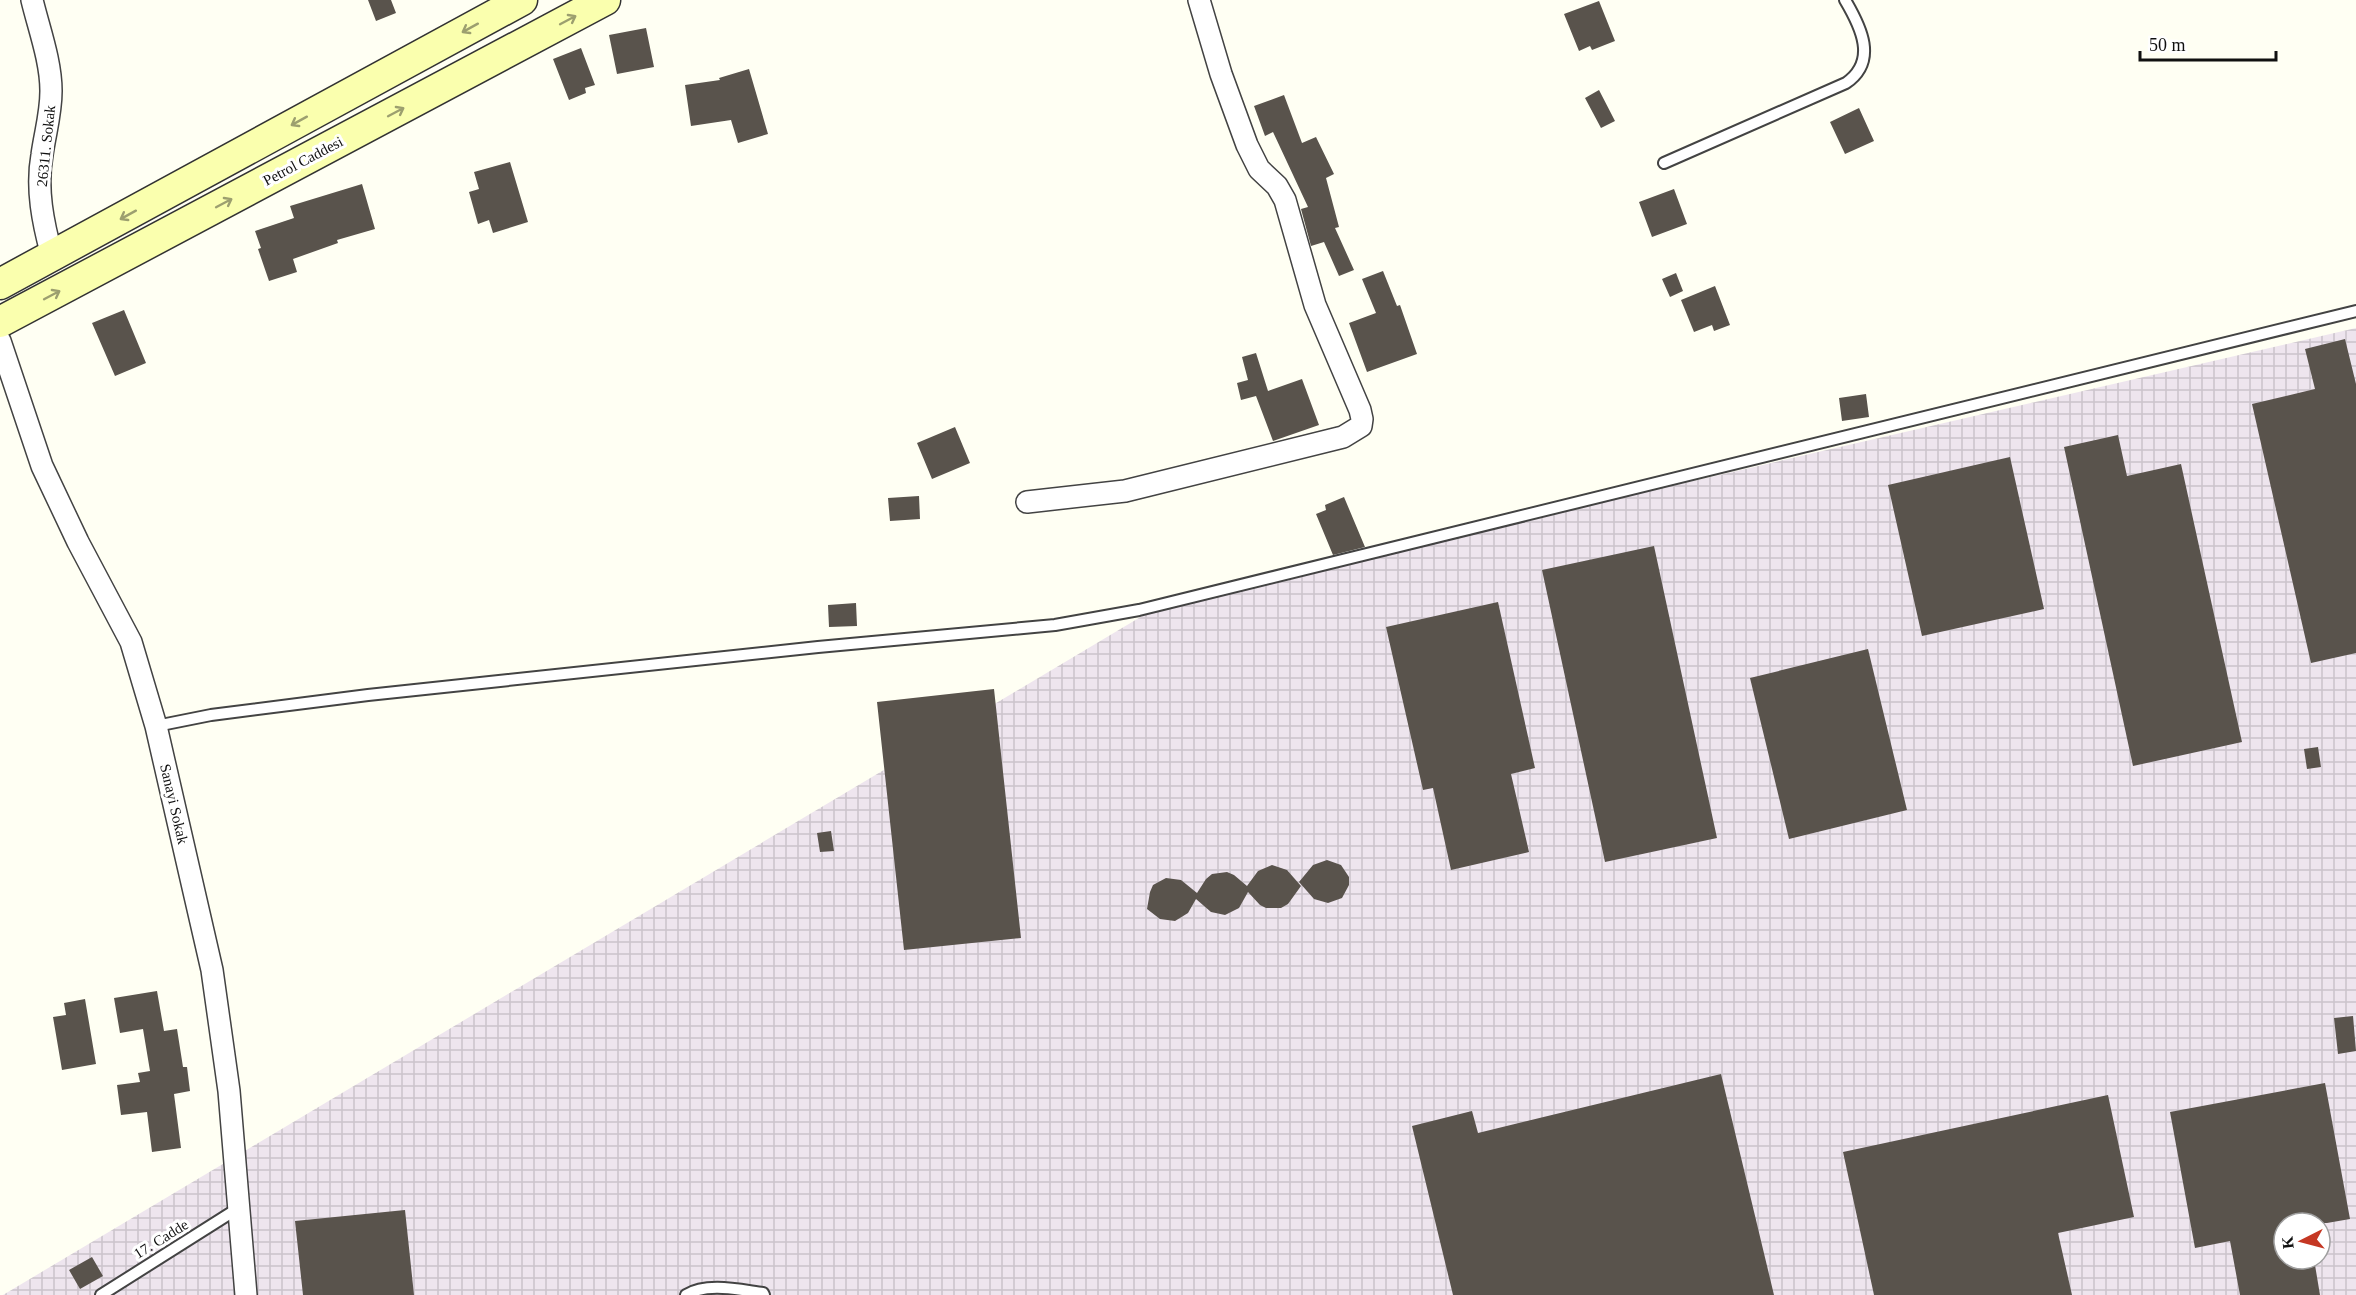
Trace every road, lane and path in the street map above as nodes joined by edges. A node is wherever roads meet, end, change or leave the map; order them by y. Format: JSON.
{"nodes":[{"id":1,"x":32,"y":0,"type":"edge"},
{"id":2,"x":522,"y":0,"type":"edge"},
{"id":3,"x":605,"y":0,"type":"edge"},
{"id":4,"x":1199,"y":0,"type":"edge"},
{"id":5,"x":1845,"y":0,"type":"edge"},
{"id":6,"x":1664,"y":163,"type":"dead end"},
{"id":7,"x":52,"y":256,"type":"junction"},
{"id":8,"x":0,"y":285,"type":"edge"},
{"id":9,"x":2356,"y":310,"type":"edge"},
{"id":10,"x":0,"y":322,"type":"edge"},
{"id":11,"x":0,"y":341,"type":"edge"},
{"id":12,"x":1028,"y":502,"type":"dead end"},
{"id":13,"x":156,"y":726,"type":"junction"},
{"id":14,"x":237,"y":1209,"type":"junction"},
{"id":15,"x":101,"y":1295,"type":"edge"},
{"id":16,"x":246,"y":1295,"type":"edge"},
{"id":17,"x":686,"y":1295,"type":"edge"},
{"id":18,"x":764,"y":1295,"type":"edge"}],
"edges":[{"from":1,"to":7,"type":"street","name":"26311. Sokak"},
{"from":2,"to":7,"type":"main road","one_way":true},
{"from":10,"to":3,"type":"main road","name":"Petrol Caddesi","one_way":true},
{"from":4,"to":12,"type":"street"},
{"from":5,"to":6,"type":"lane"},
{"from":7,"to":8,"type":"main road"},
{"from":9,"to":13,"type":"lane"},
{"from":11,"to":13,"type":"street","name":"Sanayi Sokak"},
{"from":13,"to":14,"type":"street","name":"Sanayi Sokak"},
{"from":14,"to":15,"type":"lane","name":"17. Cadde"},
{"from":14,"to":16,"type":"street","name":"Sanayi Sokak"},
{"from":17,"to":18,"type":"lane"}]}
